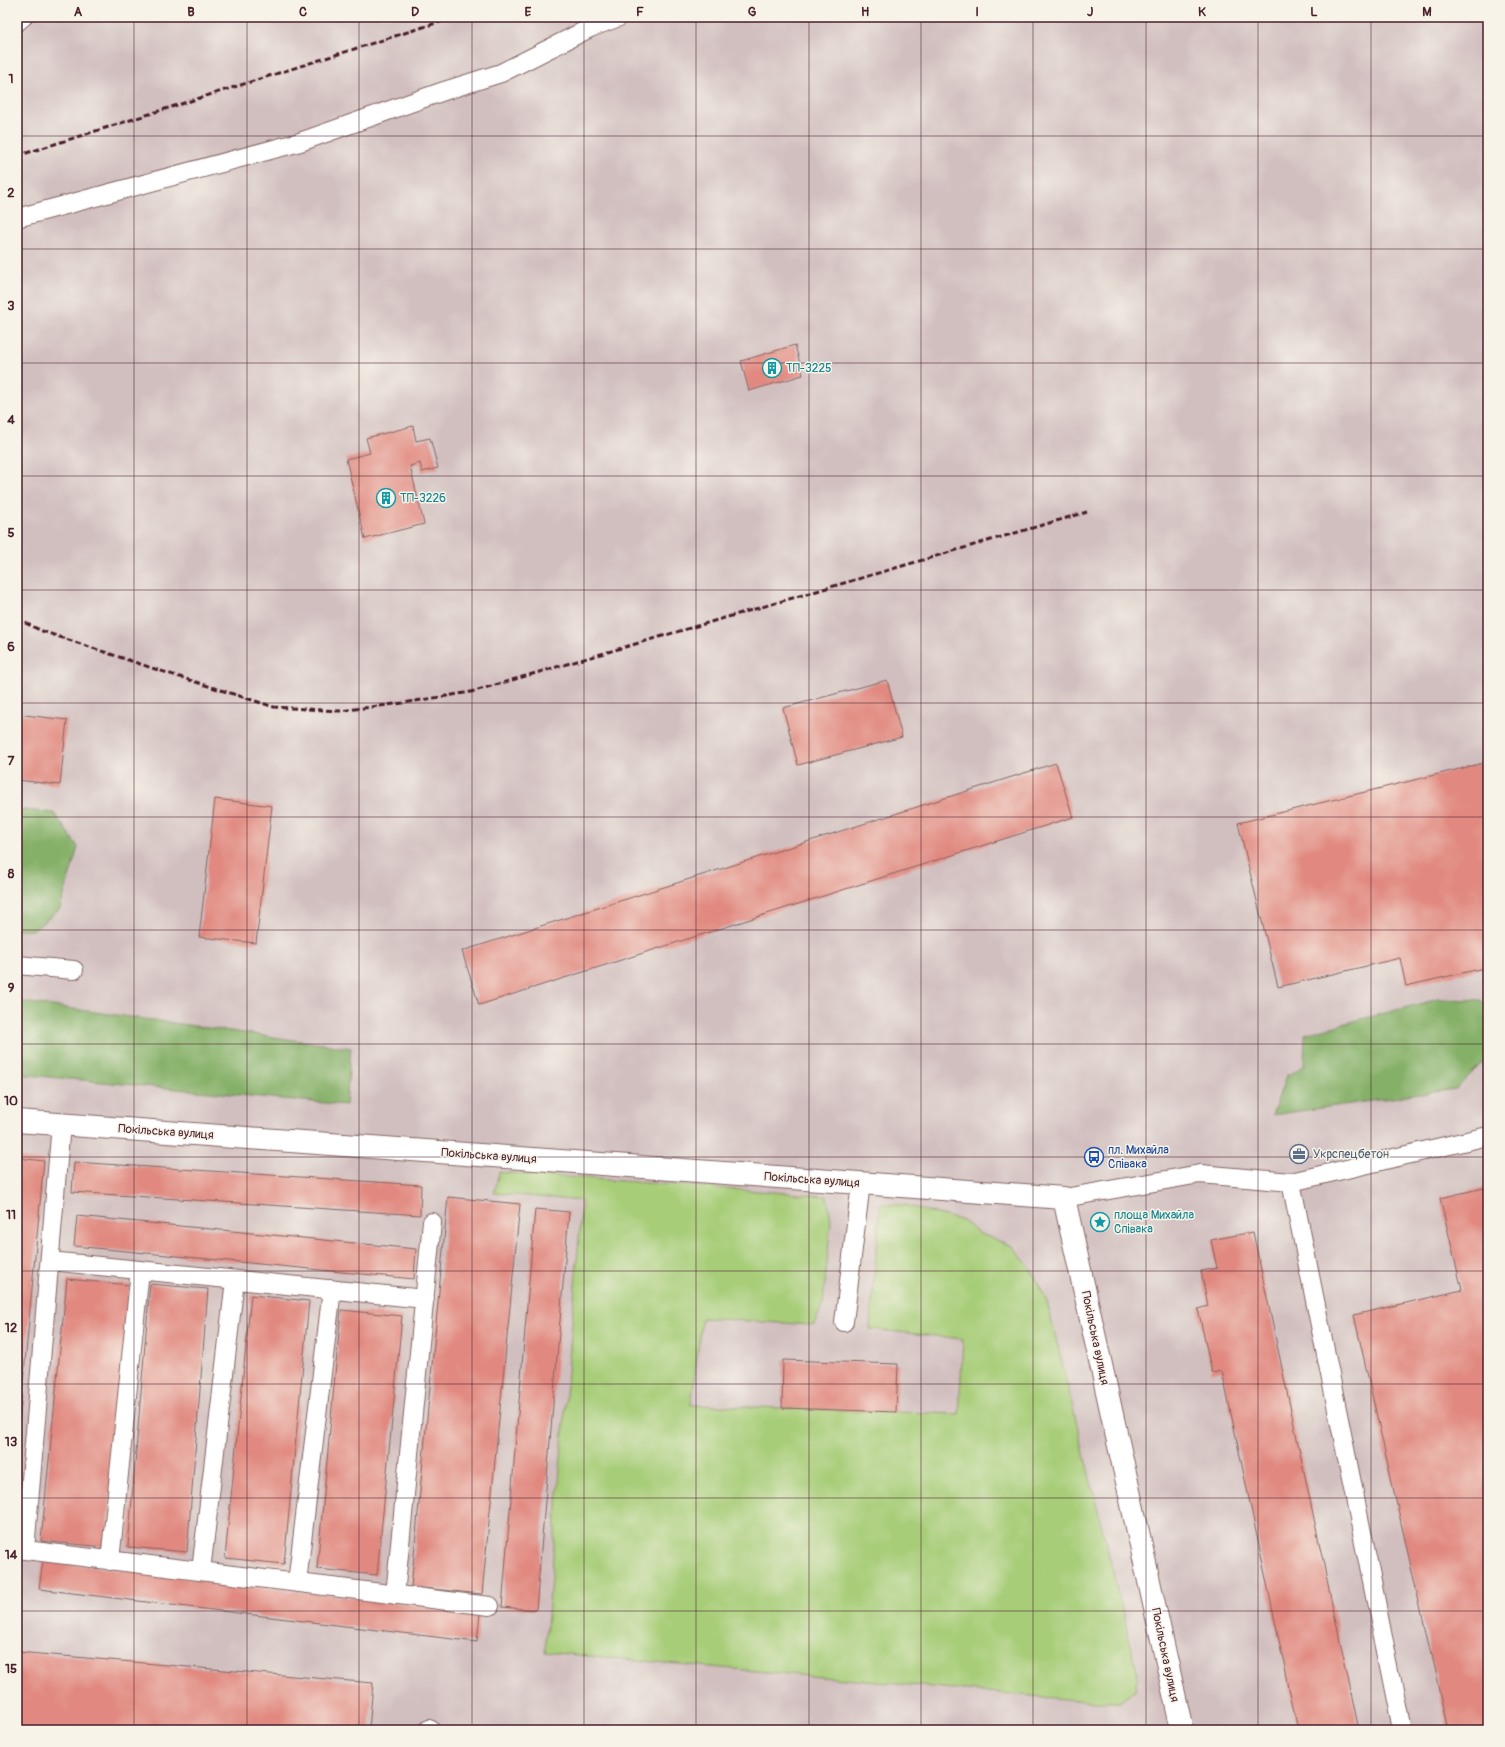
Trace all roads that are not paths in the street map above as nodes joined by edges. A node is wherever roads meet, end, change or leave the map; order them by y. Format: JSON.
{"nodes":[{"id":1,"x":23,"y":17,"type":"edge"},
{"id":2,"x":619,"y":17,"type":"edge"},
{"id":3,"x":17,"y":22,"type":"edge"},
{"id":4,"x":17,"y":217,"type":"edge"},
{"id":5,"x":17,"y":965,"type":"edge"},
{"id":6,"x":74,"y":970,"type":"dead end"},
{"id":7,"x":17,"y":1121,"type":"edge"},
{"id":8,"x":61,"y":1124,"type":"junction"},
{"id":9,"x":1488,"y":1136,"type":"edge"},
{"id":10,"x":1291,"y":1182,"type":"junction"},
{"id":11,"x":861,"y":1183,"type":"junction"},
{"id":12,"x":1064,"y":1198,"type":"junction"},
{"id":13,"x":432,"y":1222,"type":"dead end"},
{"id":14,"x":50,"y":1261,"type":"junction"},
{"id":15,"x":140,"y":1270,"type":"junction"},
{"id":16,"x":235,"y":1280,"type":"junction"},
{"id":17,"x":332,"y":1289,"type":"junction"},
{"id":18,"x":425,"y":1299,"type":"junction"},
{"id":19,"x":844,"y":1322,"type":"dead end"},
{"id":20,"x":110,"y":1560,"type":"junction"},
{"id":21,"x":201,"y":1571,"type":"junction"},
{"id":22,"x":297,"y":1583,"type":"junction"},
{"id":23,"x":395,"y":1594,"type":"junction"},
{"id":24,"x":490,"y":1606,"type":"dead end"},
{"id":25,"x":1182,"y":1730,"type":"edge"},
{"id":26,"x":1402,"y":1730,"type":"edge"}],
"edges":[{"from":1,"to":3,"type":"lane"},
{"from":2,"to":4,"type":"lane"},
{"from":5,"to":6,"type":"lane"},
{"from":7,"to":8,"type":"street","name":"Покільська вулиця"},
{"from":8,"to":11,"type":"street","name":"Покільська вулиця"},
{"from":8,"to":14,"type":"lane"},
{"from":9,"to":10,"type":"lane"},
{"from":10,"to":12,"type":"lane"},
{"from":10,"to":26,"type":"lane"},
{"from":11,"to":12,"type":"street","name":"Покільська вулиця"},
{"from":11,"to":19,"type":"lane"},
{"from":12,"to":25,"type":"street","name":"Покільська вулиця"},
{"from":13,"to":18,"type":"lane"},
{"from":14,"to":15,"type":"lane"},
{"from":14,"to":20,"type":"lane"},
{"from":15,"to":16,"type":"lane"},
{"from":15,"to":20,"type":"lane"},
{"from":16,"to":17,"type":"lane"},
{"from":16,"to":21,"type":"lane"},
{"from":17,"to":18,"type":"lane"},
{"from":17,"to":22,"type":"lane"},
{"from":18,"to":23,"type":"lane"},
{"from":20,"to":21,"type":"lane"},
{"from":21,"to":22,"type":"lane"},
{"from":22,"to":23,"type":"lane"},
{"from":23,"to":24,"type":"lane"}]}
